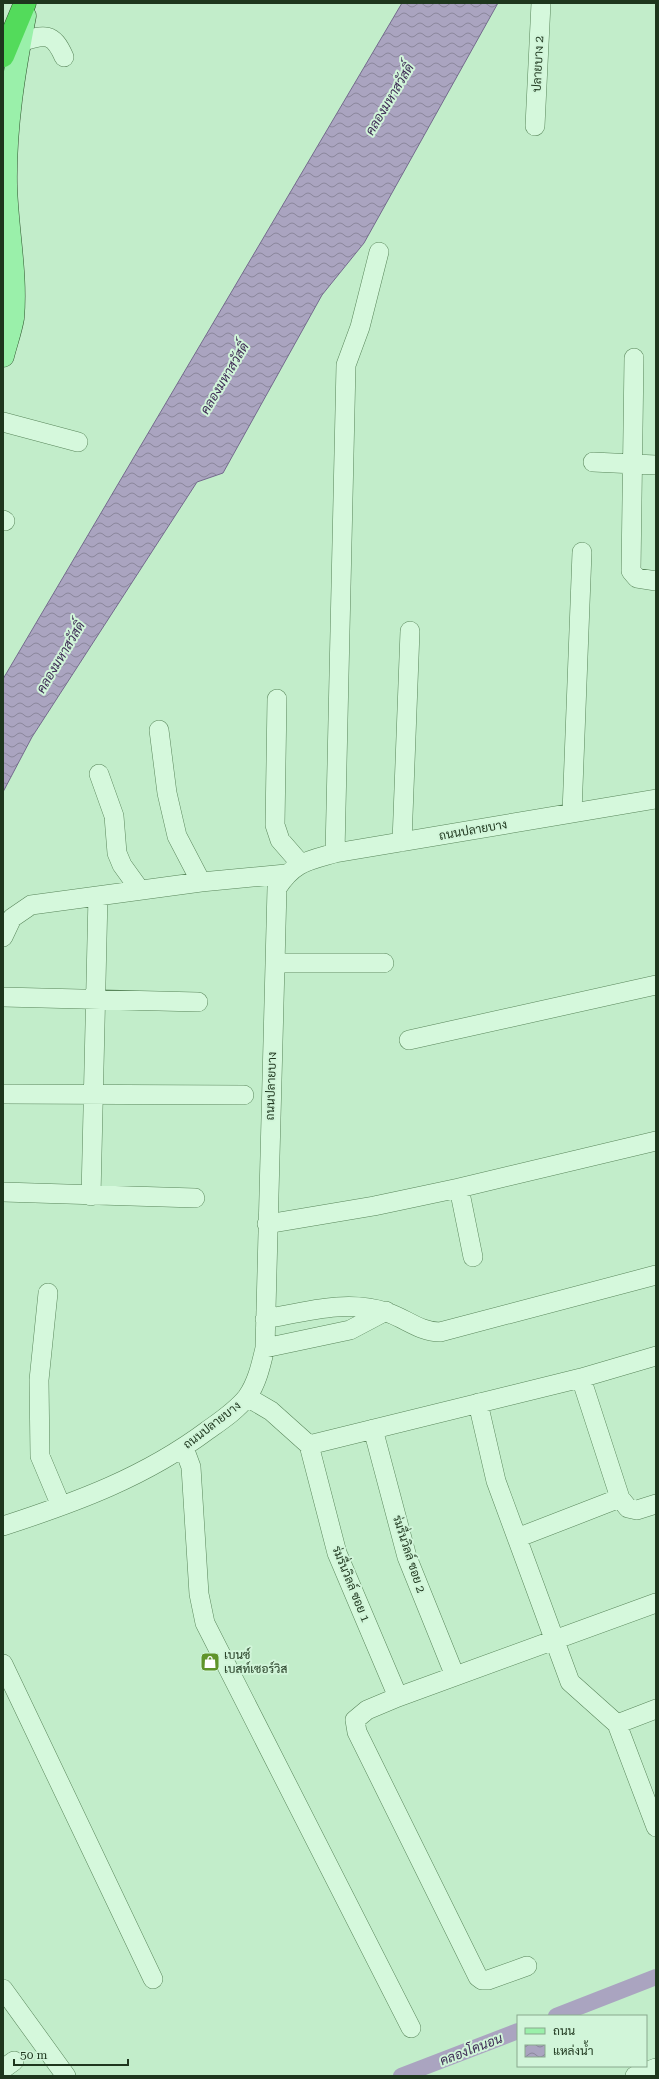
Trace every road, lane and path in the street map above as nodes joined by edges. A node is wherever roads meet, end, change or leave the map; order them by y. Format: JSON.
{"nodes":[{"id":1,"x":26,"y":3,"type":"edge"},
{"id":2,"x":542,"y":3,"type":"edge"},
{"id":3,"x":20,"y":42,"type":"junction"},
{"id":4,"x":3,"y":56,"type":"edge"},
{"id":5,"x":64,"y":58,"type":"dead end"},
{"id":6,"x":535,"y":126,"type":"dead end"},
{"id":7,"x":379,"y":252,"type":"dead end"},
{"id":8,"x":3,"y":356,"type":"edge"},
{"id":9,"x":634,"y":358,"type":"dead end"},
{"id":10,"x":3,"y":422,"type":"edge"},
{"id":11,"x":78,"y":442,"type":"dead end"},
{"id":12,"x":593,"y":462,"type":"dead end"},
{"id":13,"x":633,"y":464,"type":"junction"},
{"id":14,"x":656,"y":465,"type":"edge"},
{"id":15,"x":582,"y":552,"type":"dead end"},
{"id":16,"x":656,"y":581,"type":"edge"},
{"id":17,"x":410,"y":631,"type":"dead end"},
{"id":18,"x":277,"y":699,"type":"dead end"},
{"id":19,"x":159,"y":730,"type":"dead end"},
{"id":20,"x":99,"y":774,"type":"dead end"},
{"id":21,"x":656,"y":799,"type":"edge"},
{"id":22,"x":572,"y":813,"type":"junction"},
{"id":23,"x":402,"y":842,"type":"junction"},
{"id":24,"x":335,"y":853,"type":"junction"},
{"id":25,"x":293,"y":869,"type":"junction"},
{"id":26,"x":201,"y":882,"type":"junction"},
{"id":27,"x":140,"y":890,"type":"junction"},
{"id":28,"x":98,"y":896,"type":"junction"},
{"id":29,"x":3,"y":937,"type":"edge"},
{"id":30,"x":275,"y":963,"type":"junction"},
{"id":31,"x":384,"y":963,"type":"dead end"},
{"id":32,"x":656,"y":985,"type":"edge"},
{"id":33,"x":3,"y":997,"type":"edge"},
{"id":34,"x":96,"y":999,"type":"junction"},
{"id":35,"x":198,"y":1002,"type":"dead end"},
{"id":36,"x":409,"y":1040,"type":"dead end"},
{"id":37,"x":3,"y":1094,"type":"edge"},
{"id":38,"x":94,"y":1095,"type":"junction"},
{"id":39,"x":244,"y":1096,"type":"dead end"},
{"id":40,"x":656,"y":1141,"type":"edge"},
{"id":41,"x":459,"y":1188,"type":"junction"},
{"id":42,"x":3,"y":1192,"type":"edge"},
{"id":43,"x":91,"y":1196,"type":"junction"},
{"id":44,"x":195,"y":1198,"type":"dead end"},
{"id":45,"x":267,"y":1224,"type":"junction"},
{"id":46,"x":473,"y":1257,"type":"dead end"},
{"id":47,"x":656,"y":1275,"type":"edge"},
{"id":48,"x":48,"y":1293,"type":"dead end"},
{"id":49,"x":386,"y":1312,"type":"junction"},
{"id":50,"x":265,"y":1319,"type":"junction"},
{"id":51,"x":265,"y":1348,"type":"junction"},
{"id":52,"x":656,"y":1356,"type":"edge"},
{"id":53,"x":581,"y":1378,"type":"junction"},
{"id":54,"x":247,"y":1397,"type":"junction"},
{"id":55,"x":478,"y":1403,"type":"junction"},
{"id":56,"x":373,"y":1429,"type":"junction"},
{"id":57,"x":309,"y":1445,"type":"junction"},
{"id":58,"x":184,"y":1448,"type":"junction"},
{"id":59,"x":620,"y":1498,"type":"junction"},
{"id":60,"x":656,"y":1504,"type":"edge"},
{"id":61,"x":61,"y":1506,"type":"junction"},
{"id":62,"x":3,"y":1526,"type":"edge"},
{"id":63,"x":517,"y":1538,"type":"junction"},
{"id":64,"x":656,"y":1603,"type":"edge"},
{"id":65,"x":554,"y":1640,"type":"junction"},
{"id":66,"x":3,"y":1664,"type":"edge"},
{"id":67,"x":455,"y":1676,"type":"junction"},
{"id":68,"x":398,"y":1697,"type":"junction"},
{"id":69,"x":656,"y":1709,"type":"edge"},
{"id":70,"x":617,"y":1724,"type":"junction"},
{"id":71,"x":656,"y":1826,"type":"edge"},
{"id":72,"x":527,"y":1966,"type":"dead end"},
{"id":73,"x":153,"y":1979,"type":"dead end"},
{"id":74,"x":3,"y":1989,"type":"edge"},
{"id":75,"x":411,"y":2028,"type":"dead end"},
{"id":76,"x":656,"y":2068,"type":"edge"},
{"id":77,"x":66,"y":2076,"type":"edge"},
{"id":78,"x":635,"y":2076,"type":"edge"}],
"edges":[{"from":1,"to":3,"type":"main road"},
{"from":1,"to":4,"type":"highway"},
{"from":2,"to":6,"type":"street","name":"ปลายบาง 2"},
{"from":3,"to":5,"type":"street"},
{"from":3,"to":8,"type":"main road"},
{"from":7,"to":24,"type":"street"},
{"from":9,"to":13,"type":"street"},
{"from":10,"to":11,"type":"street"},
{"from":12,"to":13,"type":"street"},
{"from":13,"to":14,"type":"street"},
{"from":13,"to":16,"type":"street"},
{"from":15,"to":22,"type":"street"},
{"from":17,"to":23,"type":"street"},
{"from":18,"to":25,"type":"street"},
{"from":19,"to":26,"type":"street"},
{"from":20,"to":27,"type":"street"},
{"from":21,"to":22,"type":"street","name":"ถนนปลายบาง"},
{"from":22,"to":23,"type":"street","name":"ถนนปลายบาง"},
{"from":23,"to":24,"type":"street","name":"ถนนปลายบาง"},
{"from":24,"to":25,"type":"street","name":"ถนนปลายบาง"},
{"from":25,"to":26,"type":"street"},
{"from":25,"to":30,"type":"street","name":"ถนนปลายบาง"},
{"from":26,"to":27,"type":"street"},
{"from":27,"to":28,"type":"street"},
{"from":28,"to":29,"type":"street"},
{"from":28,"to":34,"type":"street"},
{"from":30,"to":31,"type":"street"},
{"from":30,"to":45,"type":"street","name":"ถนนปลายบาง"},
{"from":32,"to":36,"type":"street"},
{"from":33,"to":34,"type":"street"},
{"from":34,"to":35,"type":"street"},
{"from":34,"to":38,"type":"street"},
{"from":37,"to":38,"type":"street"},
{"from":38,"to":39,"type":"street"},
{"from":38,"to":43,"type":"street"},
{"from":40,"to":41,"type":"street"},
{"from":41,"to":45,"type":"street"},
{"from":41,"to":46,"type":"street"},
{"from":42,"to":43,"type":"street"},
{"from":43,"to":44,"type":"street"},
{"from":45,"to":50,"type":"street","name":"ถนนปลายบาง"},
{"from":47,"to":49,"type":"street"},
{"from":48,"to":61,"type":"street"},
{"from":49,"to":50,"type":"street"},
{"from":49,"to":51,"type":"street"},
{"from":50,"to":51,"type":"street","name":"ถนนปลายบาง"},
{"from":51,"to":54,"type":"street","name":"ถนนปลายบาง"},
{"from":52,"to":53,"type":"street"},
{"from":53,"to":55,"type":"street"},
{"from":53,"to":59,"type":"street"},
{"from":54,"to":57,"type":"street"},
{"from":54,"to":58,"type":"street","name":"ถนนปลายบาง"},
{"from":55,"to":56,"type":"street"},
{"from":55,"to":63,"type":"street"},
{"from":56,"to":57,"type":"street"},
{"from":56,"to":67,"type":"street","name":"ร่มรื่นวิลล์ ซอย 2"},
{"from":57,"to":68,"type":"street","name":"ร่มรื่นวิลล์ ซอย 1"},
{"from":58,"to":61,"type":"street","name":"ถนนปลายบาง"},
{"from":58,"to":75,"type":"street"},
{"from":59,"to":60,"type":"street"},
{"from":59,"to":63,"type":"street"},
{"from":61,"to":62,"type":"street","name":"ถนนปลายบาง"},
{"from":63,"to":65,"type":"street"},
{"from":64,"to":65,"type":"street"},
{"from":65,"to":67,"type":"street"},
{"from":65,"to":70,"type":"street"},
{"from":66,"to":73,"type":"street"},
{"from":67,"to":68,"type":"street"},
{"from":68,"to":72,"type":"street"},
{"from":69,"to":70,"type":"street"},
{"from":70,"to":71,"type":"street"},
{"from":74,"to":77,"type":"street"},
{"from":76,"to":78,"type":"street"}]}
